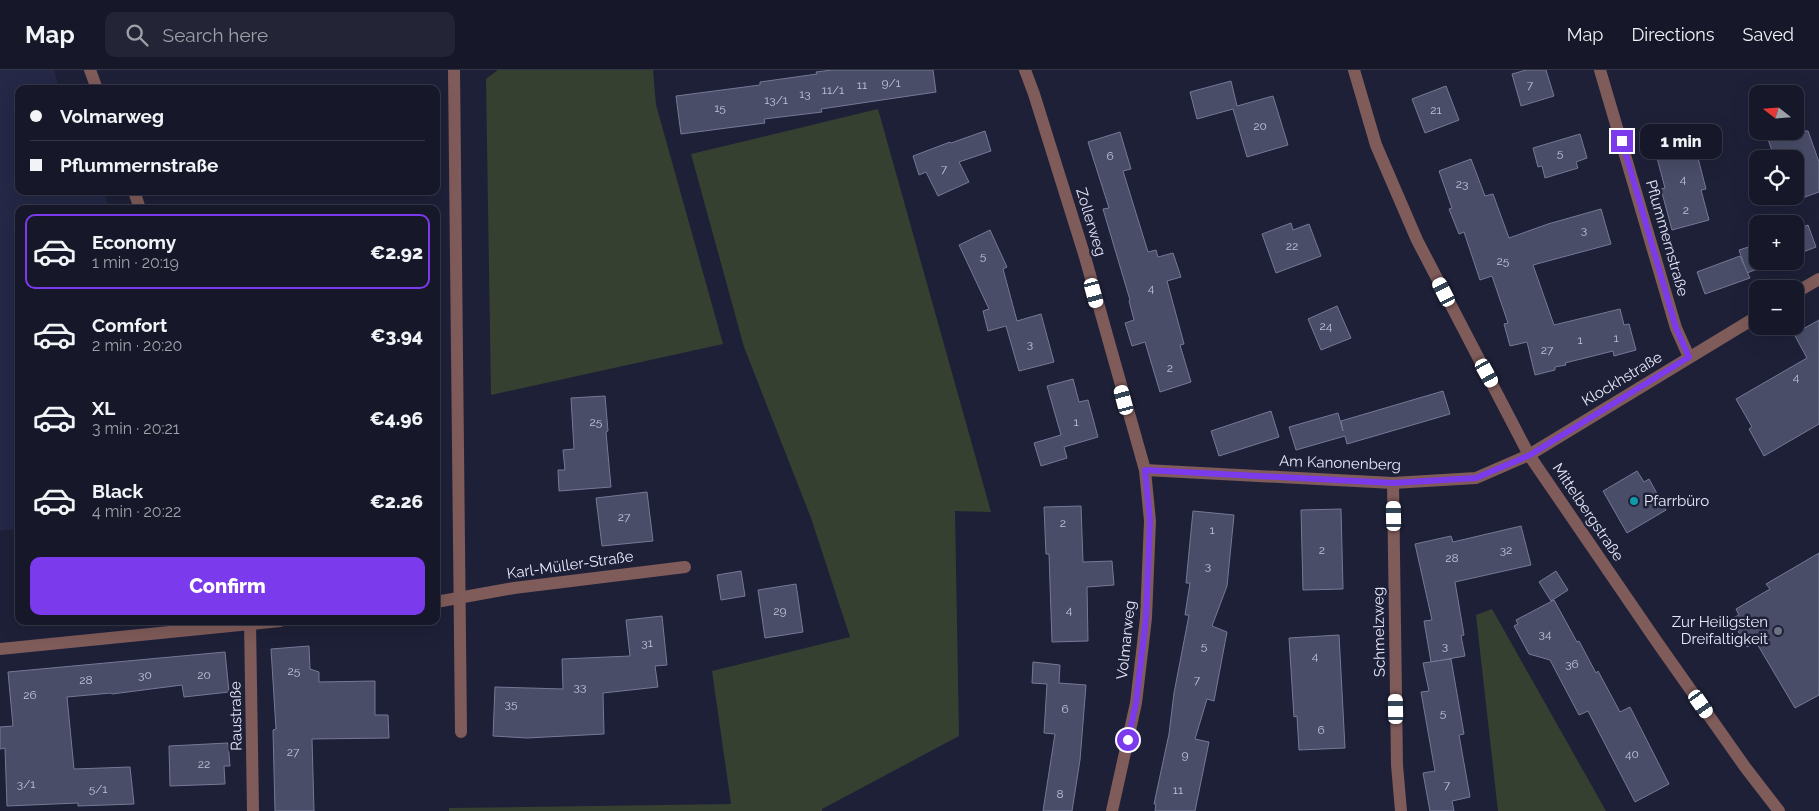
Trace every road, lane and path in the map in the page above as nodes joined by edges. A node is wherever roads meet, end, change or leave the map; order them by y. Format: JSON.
{"nodes":[{"id":1,"x":90,"y":70,"type":"edge"},
{"id":2,"x":454,"y":70,"type":"edge"},
{"id":3,"x":1025,"y":70,"type":"edge"},
{"id":4,"x":1354,"y":70,"type":"edge"},
{"id":5,"x":1600,"y":70,"type":"edge"},
{"id":6,"x":96,"y":85,"type":"edge"},
{"id":7,"x":1819,"y":279,"type":"edge"},
{"id":8,"x":1804,"y":288,"type":"edge"},
{"id":9,"x":1749,"y":321,"type":"edge"},
{"id":10,"x":1689,"y":357,"type":"junction"},
{"id":11,"x":1530,"y":455,"type":"junction"},
{"id":12,"x":1145,"y":470,"type":"junction"},
{"id":13,"x":1393,"y":483,"type":"junction"},
{"id":14,"x":685,"y":567,"type":"dead end"},
{"id":15,"x":460,"y":599,"type":"junction"},
{"id":16,"x":440,"y":602,"type":"edge"},
{"id":17,"x":231,"y":625,"type":"edge"},
{"id":18,"x":250,"y":625,"type":"edge"},
{"id":19,"x":0,"y":649,"type":"edge"},
{"id":20,"x":461,"y":732,"type":"dead end"},
{"id":21,"x":253,"y":811,"type":"edge"},
{"id":22,"x":1112,"y":811,"type":"edge"},
{"id":23,"x":1401,"y":811,"type":"edge"},
{"id":24,"x":1779,"y":811,"type":"edge"}],
"edges":[{"from":1,"to":6,"type":"street"},
{"from":2,"to":15,"type":"street"},
{"from":3,"to":12,"type":"street","name":"Zollerweg"},
{"from":4,"to":11,"type":"street","name":"Mittelbergstraße"},
{"from":5,"to":10,"type":"street","name":"Pflummernstraße"},
{"from":7,"to":8,"type":"street"},
{"from":9,"to":10,"type":"street","name":"Klockhstraße"},
{"from":10,"to":11,"type":"street","name":"Klockhstraße"},
{"from":11,"to":13,"type":"street","name":"Am Kanonenberg"},
{"from":11,"to":24,"type":"street","name":"Mittelbergstraße"},
{"from":12,"to":13,"type":"street","name":"Am Kanonenberg"},
{"from":12,"to":22,"type":"street","name":"Volmarweg"},
{"from":13,"to":23,"type":"street","name":"Schmelzweg"},
{"from":14,"to":15,"type":"street","name":"Karl-Müller-Straße"},
{"from":15,"to":16,"type":"street","name":"Karl-Müller-Straße"},
{"from":15,"to":20,"type":"street"},
{"from":17,"to":19,"type":"street"},
{"from":18,"to":21,"type":"street","name":"Raustraße"}]}
